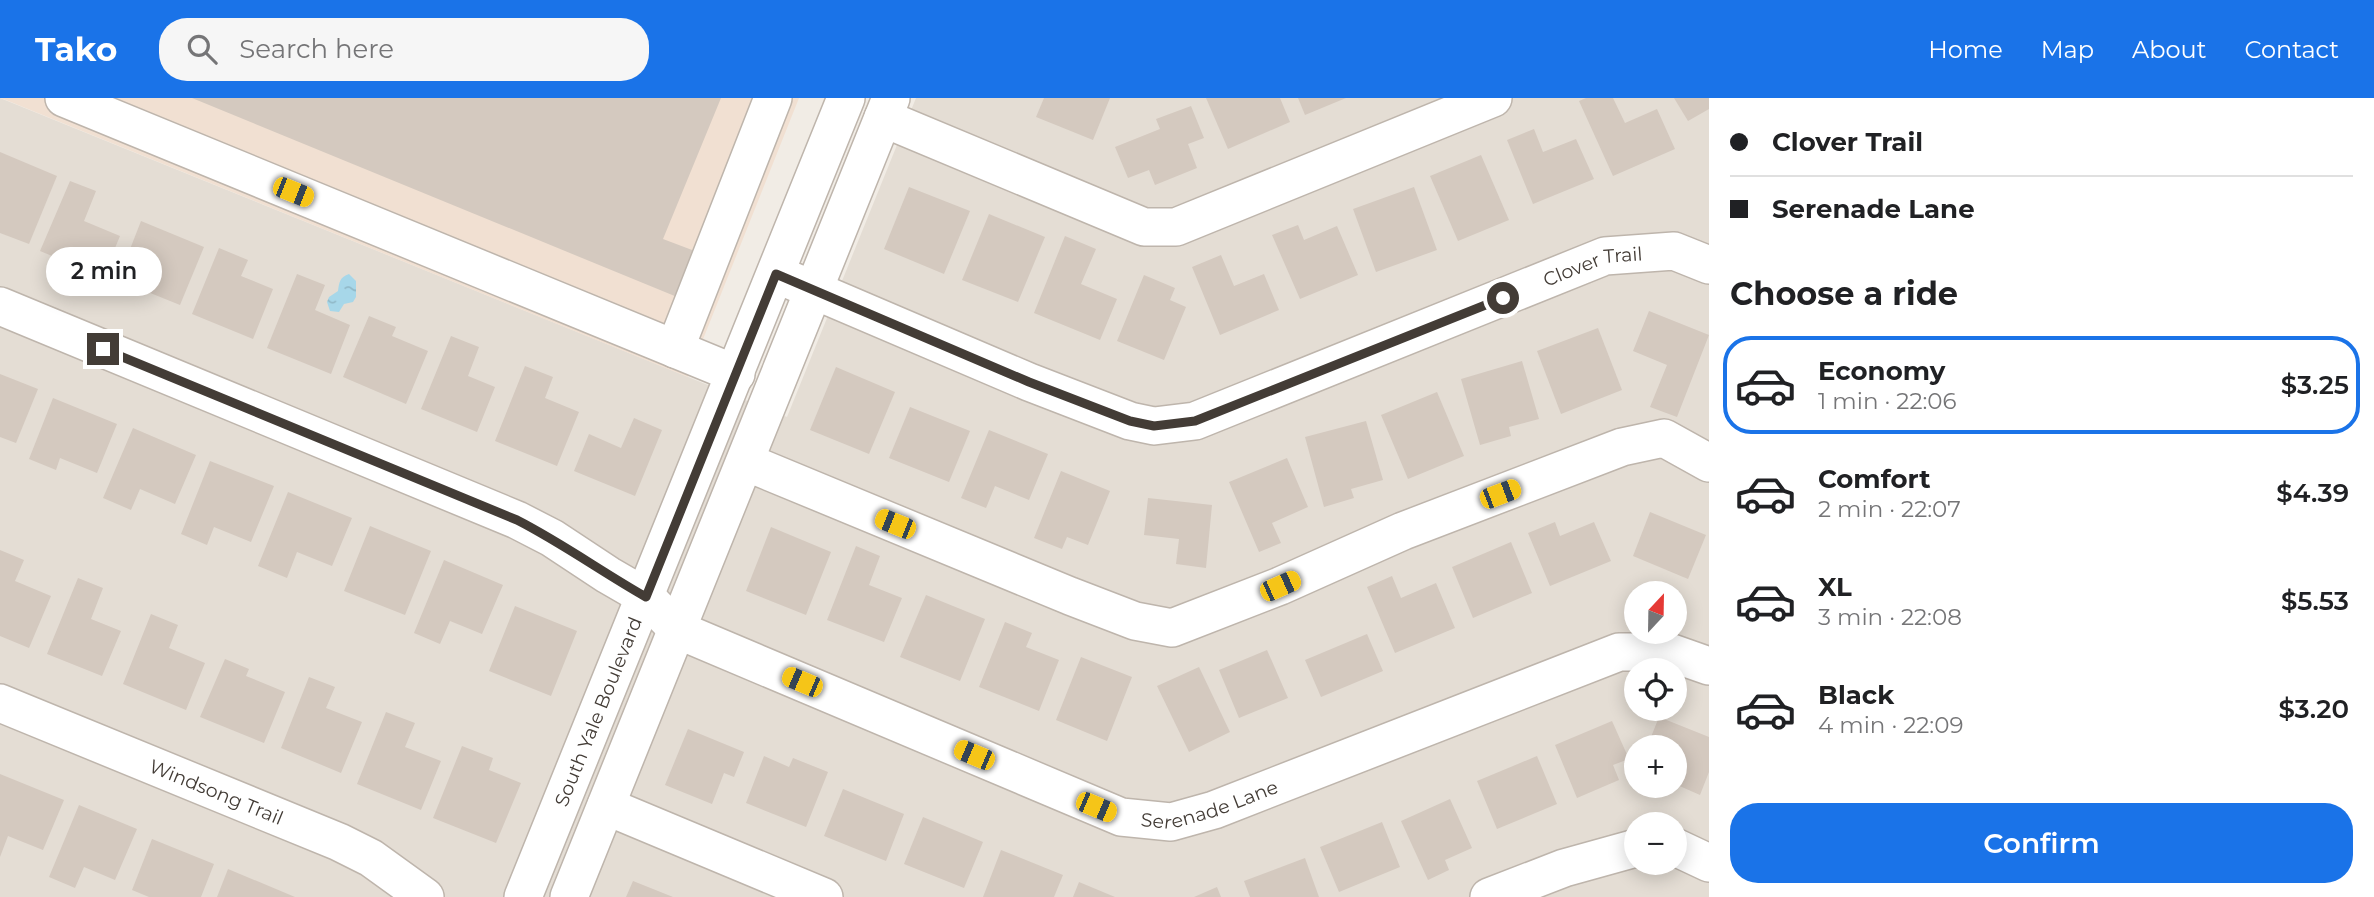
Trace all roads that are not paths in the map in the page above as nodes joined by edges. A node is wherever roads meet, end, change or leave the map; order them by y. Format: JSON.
{"nodes":[{"id":1,"x":64,"y":98,"type":"edge"},
{"id":2,"x":772,"y":98,"type":"edge"},
{"id":3,"x":846,"y":98,"type":"edge"},
{"id":4,"x":1493,"y":98,"type":"edge"},
{"id":5,"x":887,"y":108,"type":"edge"},
{"id":6,"x":1709,"y":265,"type":"edge"},
{"id":7,"x":776,"y":274,"type":"junction"},
{"id":8,"x":815,"y":290,"type":"junction"},
{"id":9,"x":0,"y":306,"type":"edge"},
{"id":10,"x":675,"y":349,"type":"junction"},
{"id":11,"x":736,"y":374,"type":"junction"},
{"id":12,"x":746,"y":462,"type":"junction"},
{"id":13,"x":1709,"y":463,"type":"edge"},
{"id":14,"x":646,"y":597,"type":"junction"},
{"id":15,"x":678,"y":629,"type":"junction"},
{"id":16,"x":1709,"y":666,"type":"edge"},
{"id":17,"x":0,"y":703,"type":"edge"},
{"id":18,"x":606,"y":806,"type":"junction"},
{"id":19,"x":1624,"y":851,"type":"edge"},
{"id":20,"x":1687,"y":853,"type":"edge"},
{"id":21,"x":1709,"y":863,"type":"edge"},
{"id":22,"x":425,"y":897,"type":"edge"},
{"id":23,"x":523,"y":897,"type":"edge"},
{"id":24,"x":569,"y":897,"type":"edge"},
{"id":25,"x":824,"y":897,"type":"edge"},
{"id":26,"x":1489,"y":897,"type":"edge"}],
"edges":[{"from":1,"to":10,"type":"street"},
{"from":2,"to":10,"type":"street"},
{"from":3,"to":7,"type":"street","name":"South Yale Boulevard"},
{"from":4,"to":5,"type":"street"},
{"from":5,"to":8,"type":"street"},
{"from":6,"to":8,"type":"street","name":"Clover Trail"},
{"from":7,"to":8,"type":"street","name":"Clover Trail"},
{"from":7,"to":11,"type":"street","name":"South Yale Boulevard"},
{"from":8,"to":12,"type":"street"},
{"from":9,"to":14,"type":"street","name":"Serenade Lane"},
{"from":10,"to":11,"type":"street"},
{"from":11,"to":14,"type":"street","name":"South Yale Boulevard"},
{"from":12,"to":13,"type":"street"},
{"from":12,"to":15,"type":"street"},
{"from":14,"to":15,"type":"street","name":"Serenade Lane"},
{"from":14,"to":23,"type":"street","name":"South Yale Boulevard"},
{"from":15,"to":16,"type":"street","name":"Serenade Lane"},
{"from":15,"to":18,"type":"street"},
{"from":17,"to":22,"type":"street","name":"Windsong Trail"},
{"from":18,"to":24,"type":"street"},
{"from":18,"to":25,"type":"street"},
{"from":19,"to":26,"type":"street"},
{"from":20,"to":21,"type":"street"}]}
